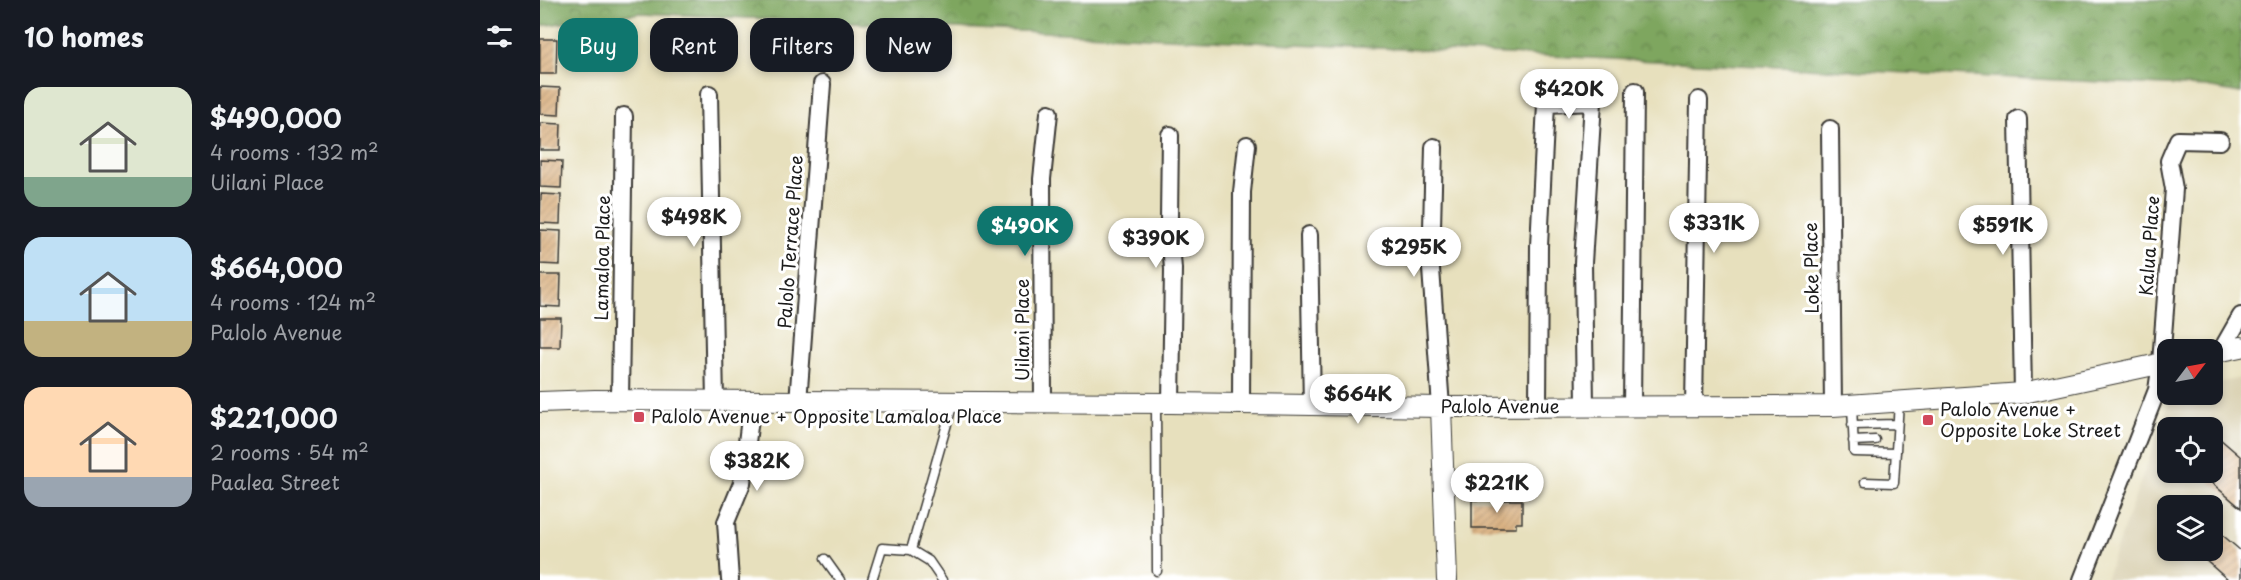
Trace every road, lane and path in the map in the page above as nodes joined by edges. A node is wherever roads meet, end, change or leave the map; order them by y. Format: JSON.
{"nodes":[{"id":1,"x":822,"y":84,"type":"dead end"},
{"id":2,"x":1635,"y":91,"type":"dead end"},
{"id":3,"x":709,"y":94,"type":"dead end"},
{"id":4,"x":1699,"y":100,"type":"dead end"},
{"id":5,"x":1049,"y":113,"type":"dead end"},
{"id":6,"x":624,"y":116,"type":"dead end"},
{"id":7,"x":2018,"y":119,"type":"dead end"},
{"id":8,"x":1830,"y":129,"type":"dead end"},
{"id":9,"x":1170,"y":135,"type":"dead end"},
{"id":10,"x":2220,"y":141,"type":"dead end"},
{"id":11,"x":1247,"y":145,"type":"dead end"},
{"id":12,"x":1434,"y":147,"type":"dead end"},
{"id":13,"x":1309,"y":235,"type":"dead end"},
{"id":14,"x":2241,"y":316,"type":"edge"},
{"id":15,"x":2165,"y":339,"type":"edge"},
{"id":16,"x":2223,"y":343,"type":"edge"},
{"id":17,"x":2241,"y":347,"type":"edge"},
{"id":18,"x":2223,"y":351,"type":"edge"},
{"id":19,"x":2157,"y":364,"type":"edge"},
{"id":20,"x":2157,"y":390,"type":"edge"},
{"id":21,"x":2022,"y":393,"type":"junction"},
{"id":22,"x":620,"y":401,"type":"junction"},
{"id":23,"x":715,"y":401,"type":"junction"},
{"id":24,"x":540,"y":402,"type":"edge"},
{"id":25,"x":752,"y":402,"type":"junction"},
{"id":26,"x":798,"y":402,"type":"junction"},
{"id":27,"x":1899,"y":402,"type":"junction"},
{"id":28,"x":952,"y":403,"type":"junction"},
{"id":29,"x":1043,"y":404,"type":"junction"},
{"id":30,"x":1164,"y":404,"type":"junction"},
{"id":31,"x":1241,"y":405,"type":"junction"},
{"id":32,"x":1312,"y":406,"type":"junction"},
{"id":33,"x":1585,"y":406,"type":"junction"},
{"id":34,"x":1842,"y":406,"type":"junction"},
{"id":35,"x":1441,"y":407,"type":"junction"},
{"id":36,"x":1538,"y":407,"type":"junction"},
{"id":37,"x":1632,"y":407,"type":"junction"},
{"id":38,"x":1694,"y":407,"type":"junction"},
{"id":39,"x":1897,"y":424,"type":"junction"},
{"id":40,"x":1852,"y":425,"type":"junction"},
{"id":41,"x":1875,"y":440,"type":"dead end"},
{"id":42,"x":1853,"y":441,"type":"junction"},
{"id":43,"x":1896,"y":453,"type":"junction"},
{"id":44,"x":1865,"y":482,"type":"dead end"},
{"id":45,"x":911,"y":550,"type":"junction"},
{"id":46,"x":825,"y":559,"type":"dead end"},
{"id":47,"x":1157,"y":572,"type":"dead end"},
{"id":48,"x":730,"y":580,"type":"edge"},
{"id":49,"x":840,"y":580,"type":"edge"},
{"id":50,"x":872,"y":580,"type":"edge"},
{"id":51,"x":942,"y":580,"type":"edge"},
{"id":52,"x":1447,"y":580,"type":"edge"},
{"id":53,"x":2082,"y":580,"type":"edge"}],
"edges":[{"from":1,"to":26,"type":"street","name":"Palolo Terrace Place"},
{"from":2,"to":37,"type":"street"},
{"from":3,"to":23,"type":"street"},
{"from":4,"to":38,"type":"street"},
{"from":5,"to":29,"type":"street","name":"Uilani Place"},
{"from":6,"to":22,"type":"street","name":"Lamaloa Place"},
{"from":7,"to":21,"type":"street"},
{"from":8,"to":34,"type":"street","name":"Loke Place"},
{"from":9,"to":30,"type":"street"},
{"from":10,"to":15,"type":"street","name":"Kalua Place"},
{"from":11,"to":31,"type":"street"},
{"from":12,"to":35,"type":"street"},
{"from":13,"to":32,"type":"street"},
{"from":14,"to":16,"type":"street"},
{"from":17,"to":18,"type":"street"},
{"from":19,"to":21,"type":"street","name":"Palolo Avenue"},
{"from":20,"to":53,"type":"street"},
{"from":21,"to":27,"type":"street","name":"Palolo Avenue"},
{"from":22,"to":23,"type":"street","name":"Palolo Avenue"},
{"from":22,"to":24,"type":"street","name":"Palolo Avenue"},
{"from":23,"to":25,"type":"street","name":"Palolo Avenue"},
{"from":25,"to":26,"type":"street","name":"Palolo Avenue"},
{"from":25,"to":48,"type":"street"},
{"from":26,"to":28,"type":"street","name":"Palolo Avenue"},
{"from":27,"to":34,"type":"street","name":"Palolo Avenue"},
{"from":27,"to":39,"type":"lane"},
{"from":28,"to":29,"type":"street","name":"Palolo Avenue"},
{"from":28,"to":45,"type":"lane"},
{"from":29,"to":30,"type":"street","name":"Palolo Avenue"},
{"from":30,"to":31,"type":"street","name":"Palolo Avenue"},
{"from":30,"to":47,"type":"lane"},
{"from":31,"to":32,"type":"street","name":"Palolo Avenue"},
{"from":32,"to":35,"type":"street","name":"Palolo Avenue"},
{"from":33,"to":36,"type":"street","name":"Palolo Avenue"},
{"from":33,"to":36,"type":"street"},
{"from":33,"to":37,"type":"street","name":"Palolo Avenue"},
{"from":34,"to":38,"type":"street","name":"Palolo Avenue"},
{"from":34,"to":40,"type":"lane"},
{"from":35,"to":36,"type":"street","name":"Palolo Avenue"},
{"from":35,"to":52,"type":"street"},
{"from":37,"to":38,"type":"street","name":"Palolo Avenue"},
{"from":39,"to":40,"type":"lane"},
{"from":39,"to":43,"type":"lane"},
{"from":40,"to":42,"type":"lane"},
{"from":41,"to":42,"type":"lane"},
{"from":42,"to":43,"type":"lane"},
{"from":43,"to":44,"type":"lane"},
{"from":45,"to":50,"type":"lane"},
{"from":45,"to":51,"type":"lane"},
{"from":46,"to":49,"type":"lane"}]}
